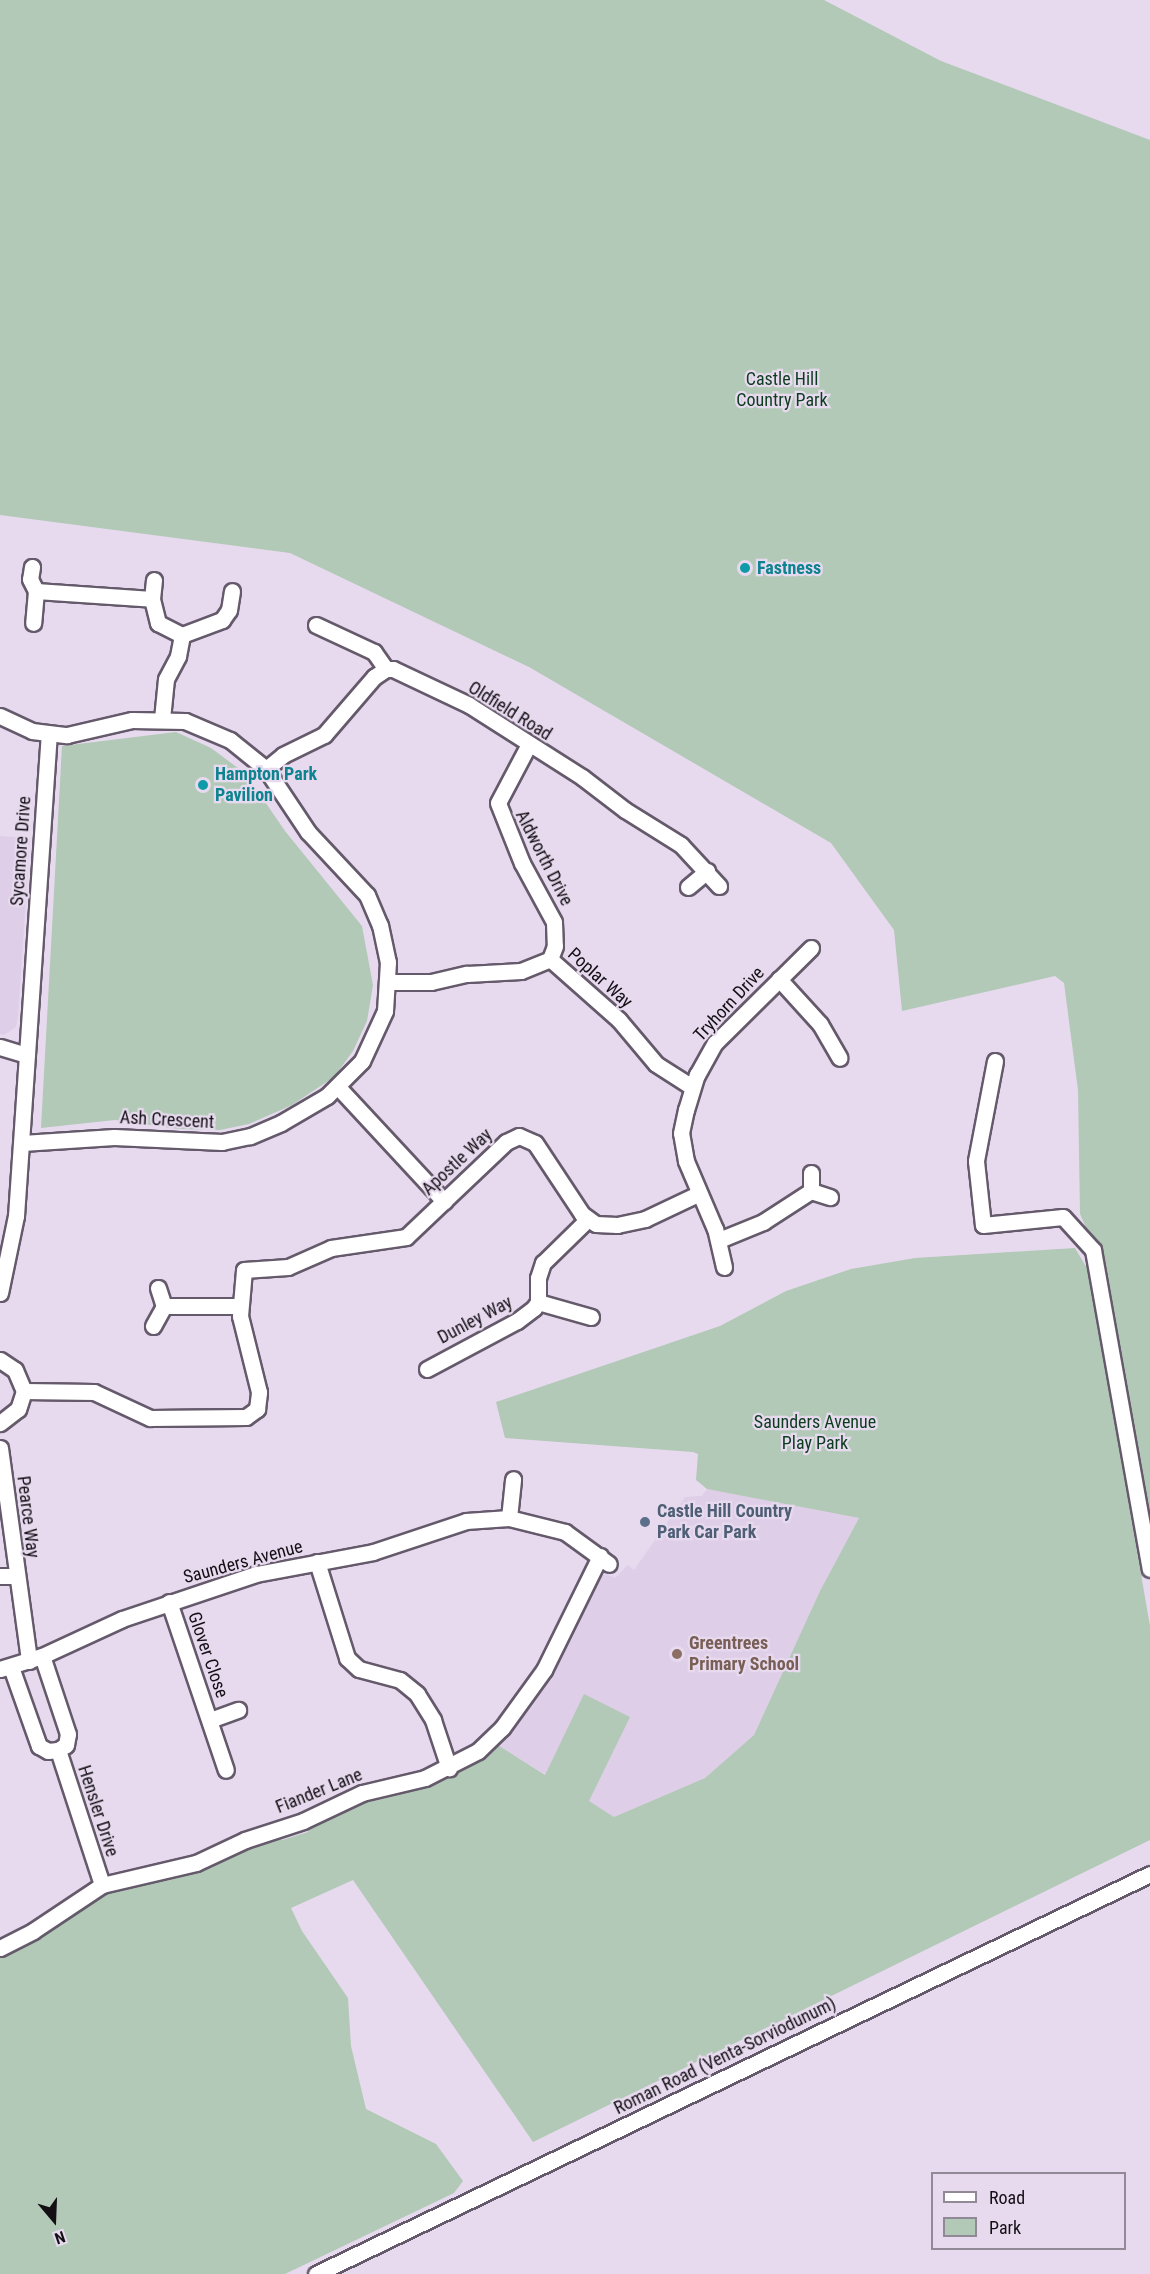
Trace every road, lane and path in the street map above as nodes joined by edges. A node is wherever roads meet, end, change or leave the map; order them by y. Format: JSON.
{"nodes":[{"id":1,"x":32,"y":567,"type":"dead end"},
{"id":2,"x":154,"y":580,"type":"dead end"},
{"id":3,"x":36,"y":591,"type":"junction"},
{"id":4,"x":232,"y":591,"type":"dead end"},
{"id":5,"x":152,"y":598,"type":"junction"},
{"id":6,"x":33,"y":623,"type":"dead end"},
{"id":7,"x":316,"y":625,"type":"dead end"},
{"id":8,"x":182,"y":635,"type":"junction"},
{"id":9,"x":386,"y":669,"type":"junction"},
{"id":10,"x":0,"y":716,"type":"edge"},
{"id":11,"x":162,"y":719,"type":"junction"},
{"id":12,"x":49,"y":734,"type":"junction"},
{"id":13,"x":528,"y":746,"type":"junction"},
{"id":14,"x":266,"y":769,"type":"junction"},
{"id":15,"x":707,"y":871,"type":"junction"},
{"id":16,"x":719,"y":886,"type":"dead end"},
{"id":17,"x":688,"y":887,"type":"dead end"},
{"id":18,"x":811,"y":948,"type":"dead end"},
{"id":19,"x":550,"y":959,"type":"junction"},
{"id":20,"x":779,"y":980,"type":"junction"},
{"id":21,"x":388,"y":982,"type":"junction"},
{"id":22,"x":0,"y":1047,"type":"edge"},
{"id":23,"x":27,"y":1055,"type":"junction"},
{"id":24,"x":840,"y":1059,"type":"dead end"},
{"id":25,"x":995,"y":1061,"type":"dead end"},
{"id":26,"x":338,"y":1087,"type":"junction"},
{"id":27,"x":692,"y":1088,"type":"junction"},
{"id":28,"x":22,"y":1143,"type":"junction"},
{"id":29,"x":811,"y":1173,"type":"dead end"},
{"id":30,"x":811,"y":1191,"type":"junction"},
{"id":31,"x":698,"y":1194,"type":"junction"},
{"id":32,"x":830,"y":1197,"type":"dead end"},
{"id":33,"x":444,"y":1201,"type":"junction"},
{"id":34,"x":587,"y":1220,"type":"junction"},
{"id":35,"x":6,"y":1237,"type":"edge"},
{"id":36,"x":719,"y":1240,"type":"junction"},
{"id":37,"x":724,"y":1267,"type":"dead end"},
{"id":38,"x":158,"y":1288,"type":"dead end"},
{"id":39,"x":0,"y":1293,"type":"edge"},
{"id":40,"x":538,"y":1302,"type":"junction"},
{"id":41,"x":164,"y":1306,"type":"junction"},
{"id":42,"x":239,"y":1306,"type":"junction"},
{"id":43,"x":591,"y":1317,"type":"dead end"},
{"id":44,"x":153,"y":1326,"type":"dead end"},
{"id":45,"x":0,"y":1360,"type":"edge"},
{"id":46,"x":427,"y":1369,"type":"dead end"},
{"id":47,"x":24,"y":1391,"type":"junction"},
{"id":48,"x":0,"y":1423,"type":"edge"},
{"id":49,"x":0,"y":1448,"type":"edge"},
{"id":50,"x":513,"y":1479,"type":"dead end"},
{"id":51,"x":509,"y":1518,"type":"junction"},
{"id":52,"x":604,"y":1560,"type":"joint"},
{"id":53,"x":317,"y":1562,"type":"junction"},
{"id":54,"x":1150,"y":1569,"type":"edge"},
{"id":55,"x":16,"y":1575,"type":"junction"},
{"id":56,"x":0,"y":1576,"type":"edge"},
{"id":57,"x":170,"y":1602,"type":"junction"},
{"id":58,"x":35,"y":1659,"type":"junction"},
{"id":59,"x":5,"y":1668,"type":"edge"},
{"id":60,"x":238,"y":1710,"type":"dead end"},
{"id":61,"x":210,"y":1720,"type":"junction"},
{"id":62,"x":58,"y":1750,"type":"junction"},
{"id":63,"x":449,"y":1768,"type":"junction"},
{"id":64,"x":226,"y":1770,"type":"dead end"},
{"id":65,"x":1150,"y":1874,"type":"edge"},
{"id":66,"x":102,"y":1885,"type":"junction"},
{"id":67,"x":0,"y":1948,"type":"edge"},
{"id":68,"x":316,"y":2274,"type":"edge"}],
"edges":[{"from":1,"to":3,"type":"street"},
{"from":2,"to":5,"type":"street"},
{"from":3,"to":5,"type":"street"},
{"from":3,"to":6,"type":"street"},
{"from":4,"to":8,"type":"street"},
{"from":5,"to":8,"type":"street"},
{"from":7,"to":9,"type":"street"},
{"from":8,"to":11,"type":"street"},
{"from":9,"to":13,"type":"street","name":"Oldfield Road"},
{"from":9,"to":14,"type":"street"},
{"from":10,"to":12,"type":"street","name":"Ash Crescent"},
{"from":11,"to":12,"type":"street","name":"Ash Crescent"},
{"from":11,"to":14,"type":"street","name":"Ash Crescent"},
{"from":12,"to":23,"type":"street","name":"Sycamore Drive"},
{"from":13,"to":15,"type":"street","name":"Oldfield Road"},
{"from":13,"to":19,"type":"street","name":"Aldworth Drive"},
{"from":14,"to":21,"type":"street","name":"Ash Crescent"},
{"from":15,"to":16,"type":"street","name":"Oldfield Road"},
{"from":15,"to":17,"type":"street"},
{"from":18,"to":20,"type":"street","name":"Tryhorn Drive"},
{"from":19,"to":21,"type":"street","name":"Poplar Way"},
{"from":19,"to":27,"type":"street","name":"Poplar Way"},
{"from":20,"to":24,"type":"street"},
{"from":20,"to":27,"type":"street","name":"Tryhorn Drive"},
{"from":21,"to":26,"type":"street","name":"Ash Crescent"},
{"from":22,"to":23,"type":"street"},
{"from":23,"to":28,"type":"street","name":"Sycamore Drive"},
{"from":25,"to":54,"type":"street"},
{"from":26,"to":28,"type":"street","name":"Ash Crescent"},
{"from":26,"to":33,"type":"street"},
{"from":27,"to":31,"type":"street","name":"Tryhorn Drive"},
{"from":28,"to":35,"type":"street","name":"Sycamore Drive"},
{"from":29,"to":30,"type":"street"},
{"from":30,"to":32,"type":"street"},
{"from":30,"to":36,"type":"street"},
{"from":31,"to":34,"type":"street"},
{"from":31,"to":36,"type":"street","name":"Tryhorn Drive"},
{"from":33,"to":34,"type":"street","name":"Apostle Way"},
{"from":33,"to":42,"type":"street","name":"Apostle Way"},
{"from":34,"to":40,"type":"street","name":"Dunley Way"},
{"from":35,"to":39,"type":"street","name":"Sycamore Drive"},
{"from":36,"to":37,"type":"street","name":"Tryhorn Drive"},
{"from":38,"to":41,"type":"street"},
{"from":40,"to":43,"type":"street","name":"Dunley Way"},
{"from":40,"to":46,"type":"street","name":"Dunley Way"},
{"from":41,"to":42,"type":"street"},
{"from":41,"to":44,"type":"street"},
{"from":42,"to":47,"type":"street","name":"Apostle Way"},
{"from":45,"to":47,"type":"street"},
{"from":47,"to":48,"type":"street"},
{"from":49,"to":55,"type":"street","name":"Pearce Way"},
{"from":50,"to":51,"type":"street"},
{"from":51,"to":52,"type":"street","name":"Saunders Avenue"},
{"from":51,"to":53,"type":"street","name":"Saunders Avenue"},
{"from":52,"to":63,"type":"street","name":"Fiander Lane"},
{"from":53,"to":57,"type":"street","name":"Saunders Avenue"},
{"from":53,"to":63,"type":"street"},
{"from":55,"to":56,"type":"street","name":"Pearce Way"},
{"from":55,"to":58,"type":"street"},
{"from":57,"to":58,"type":"street","name":"Saunders Avenue"},
{"from":57,"to":61,"type":"street","name":"Glover Close"},
{"from":58,"to":59,"type":"street","name":"Saunders Avenue"},
{"from":58,"to":62,"type":"street","name":"Hensler Drive"},
{"from":59,"to":62,"type":"street","name":"Hensler Drive"},
{"from":60,"to":61,"type":"street","name":"Glover Close"},
{"from":61,"to":64,"type":"street","name":"Glover Close"},
{"from":62,"to":66,"type":"street","name":"Hensler Drive"},
{"from":63,"to":66,"type":"street","name":"Fiander Lane"},
{"from":65,"to":68,"type":"street","name":"Roman Road (Venta-Sorviodunum)"},
{"from":66,"to":67,"type":"street","name":"Fiander Lane"}]}
